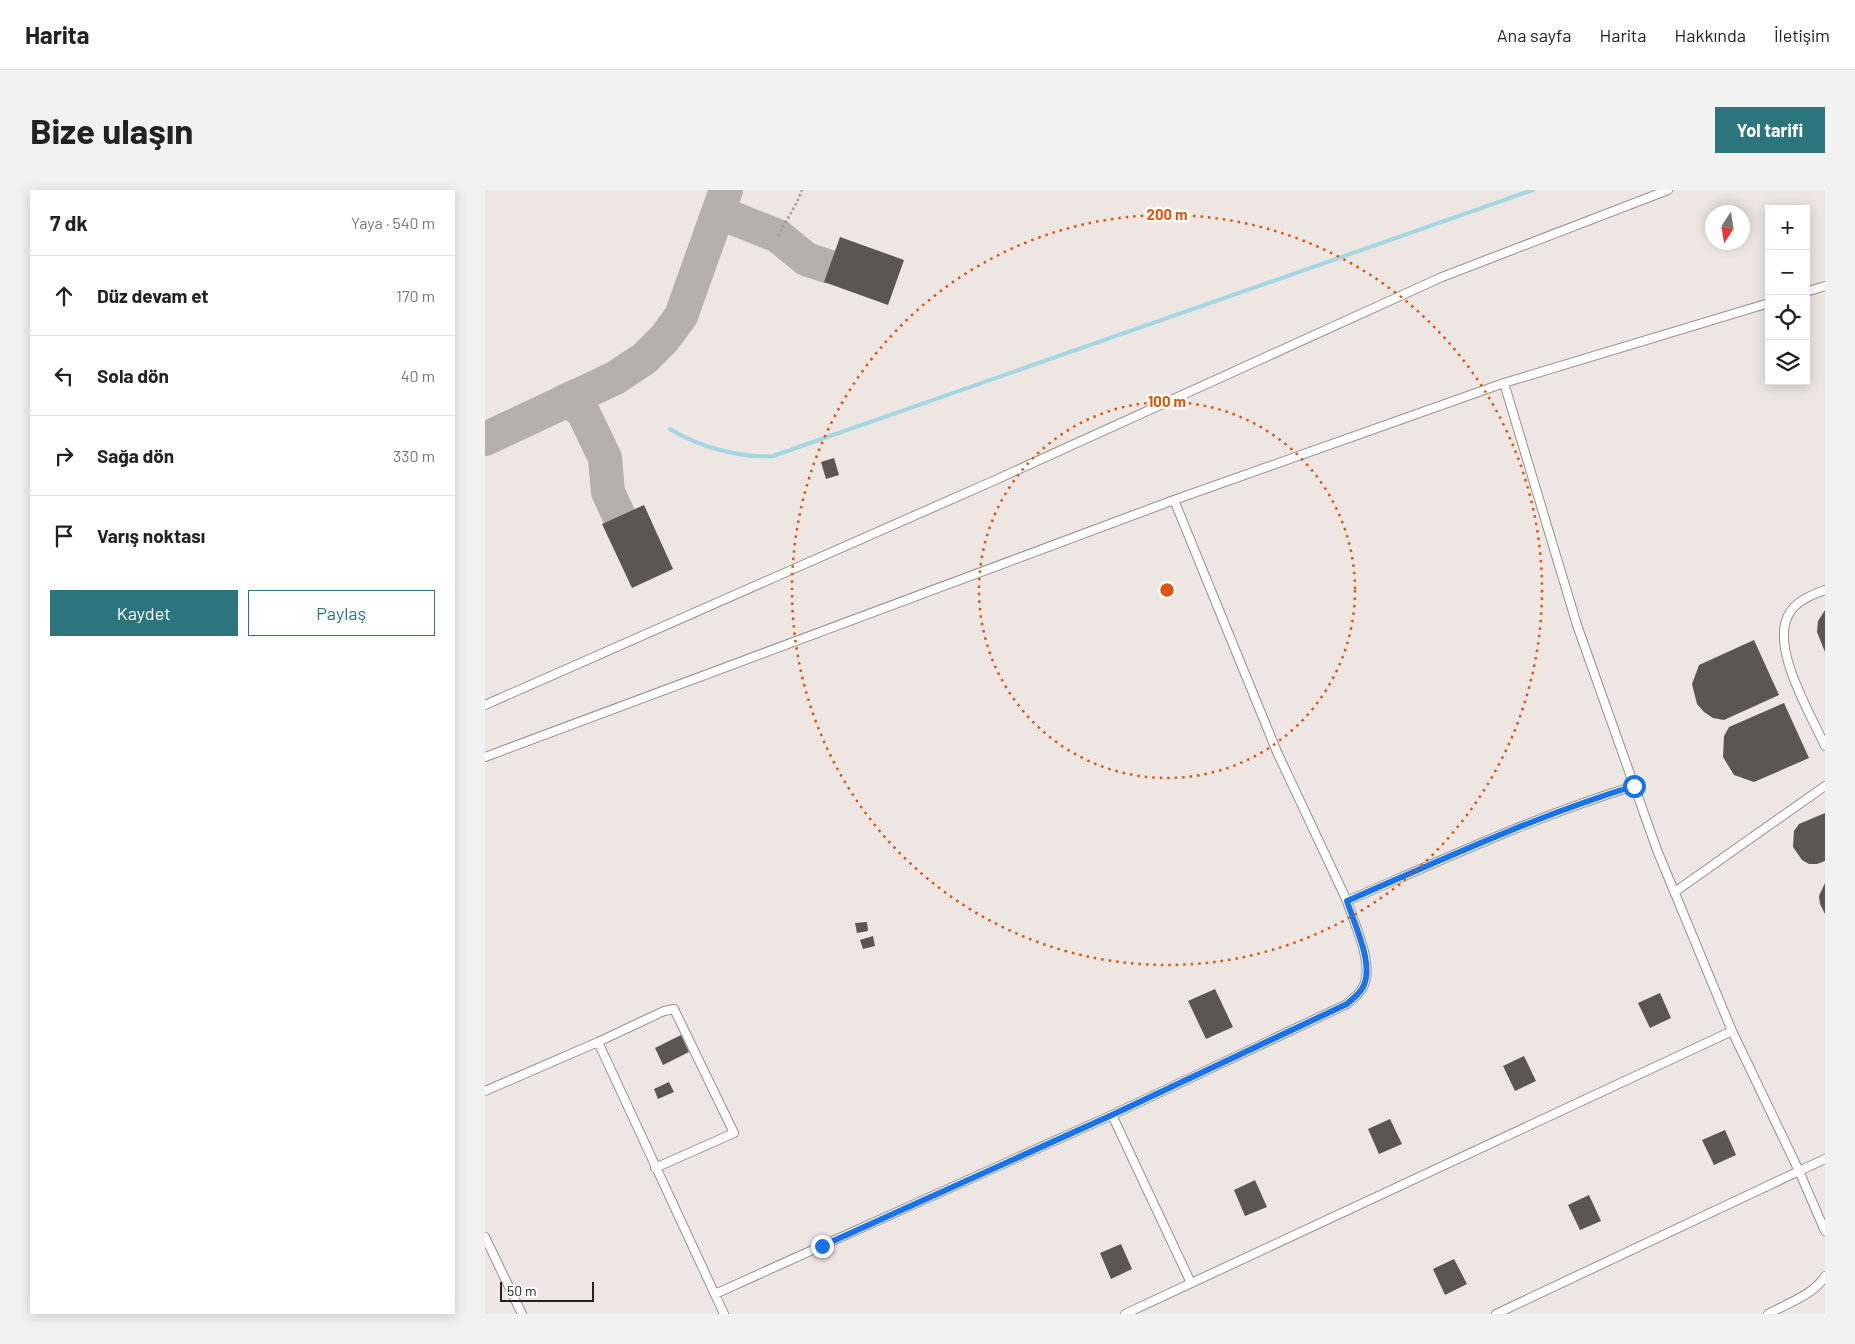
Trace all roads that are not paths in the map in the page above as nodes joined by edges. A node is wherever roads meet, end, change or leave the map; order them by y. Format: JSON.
{"nodes":[{"id":1,"x":1667,"y":190,"type":"edge"},
{"id":2,"x":1825,"y":286,"type":"edge"},
{"id":3,"x":1810,"y":291,"type":"edge"},
{"id":4,"x":1765,"y":304,"type":"edge"},
{"id":5,"x":1504,"y":383,"type":"junction"},
{"id":6,"x":1173,"y":500,"type":"junction"},
{"id":7,"x":1825,"y":590,"type":"edge"},
{"id":8,"x":485,"y":705,"type":"edge"},
{"id":9,"x":1825,"y":746,"type":"edge"},
{"id":10,"x":485,"y":757,"type":"edge"},
{"id":11,"x":1634,"y":786,"type":"junction"},
{"id":12,"x":1825,"y":786,"type":"edge"},
{"id":13,"x":1676,"y":891,"type":"junction"},
{"id":14,"x":1347,"y":901,"type":"junction"},
{"id":15,"x":1732,"y":1031,"type":"junction"},
{"id":16,"x":598,"y":1042,"type":"junction"},
{"id":17,"x":485,"y":1091,"type":"edge"},
{"id":18,"x":1112,"y":1115,"type":"junction"},
{"id":19,"x":1825,"y":1158,"type":"edge"},
{"id":20,"x":655,"y":1168,"type":"junction"},
{"id":21,"x":1799,"y":1171,"type":"junction"},
{"id":22,"x":1825,"y":1231,"type":"edge"},
{"id":23,"x":485,"y":1237,"type":"edge"},
{"id":24,"x":1825,"y":1276,"type":"edge"},
{"id":25,"x":1191,"y":1283,"type":"junction"},
{"id":26,"x":715,"y":1294,"type":"junction"},
{"id":27,"x":522,"y":1314,"type":"edge"},
{"id":28,"x":724,"y":1314,"type":"edge"},
{"id":29,"x":1125,"y":1314,"type":"edge"},
{"id":30,"x":1496,"y":1314,"type":"edge"},
{"id":31,"x":1768,"y":1314,"type":"edge"}],
"edges":[{"from":1,"to":8,"type":"lane"},
{"from":2,"to":3,"type":"lane"},
{"from":4,"to":5,"type":"lane"},
{"from":5,"to":6,"type":"lane"},
{"from":5,"to":11,"type":"lane"},
{"from":6,"to":10,"type":"lane"},
{"from":6,"to":14,"type":"lane"},
{"from":7,"to":9,"type":"lane"},
{"from":11,"to":13,"type":"lane"},
{"from":11,"to":14,"type":"lane"},
{"from":12,"to":13,"type":"lane"},
{"from":13,"to":15,"type":"lane"},
{"from":14,"to":18,"type":"lane"},
{"from":15,"to":21,"type":"lane"},
{"from":15,"to":25,"type":"lane"},
{"from":16,"to":17,"type":"lane"},
{"from":16,"to":20,"type":"lane"},
{"from":16,"to":20,"type":"lane"},
{"from":18,"to":25,"type":"lane"},
{"from":18,"to":26,"type":"lane"},
{"from":19,"to":21,"type":"lane"},
{"from":20,"to":26,"type":"lane"},
{"from":21,"to":22,"type":"lane"},
{"from":21,"to":30,"type":"lane"},
{"from":23,"to":27,"type":"lane"},
{"from":24,"to":31,"type":"lane"},
{"from":25,"to":29,"type":"lane"},
{"from":26,"to":28,"type":"lane"}]}
